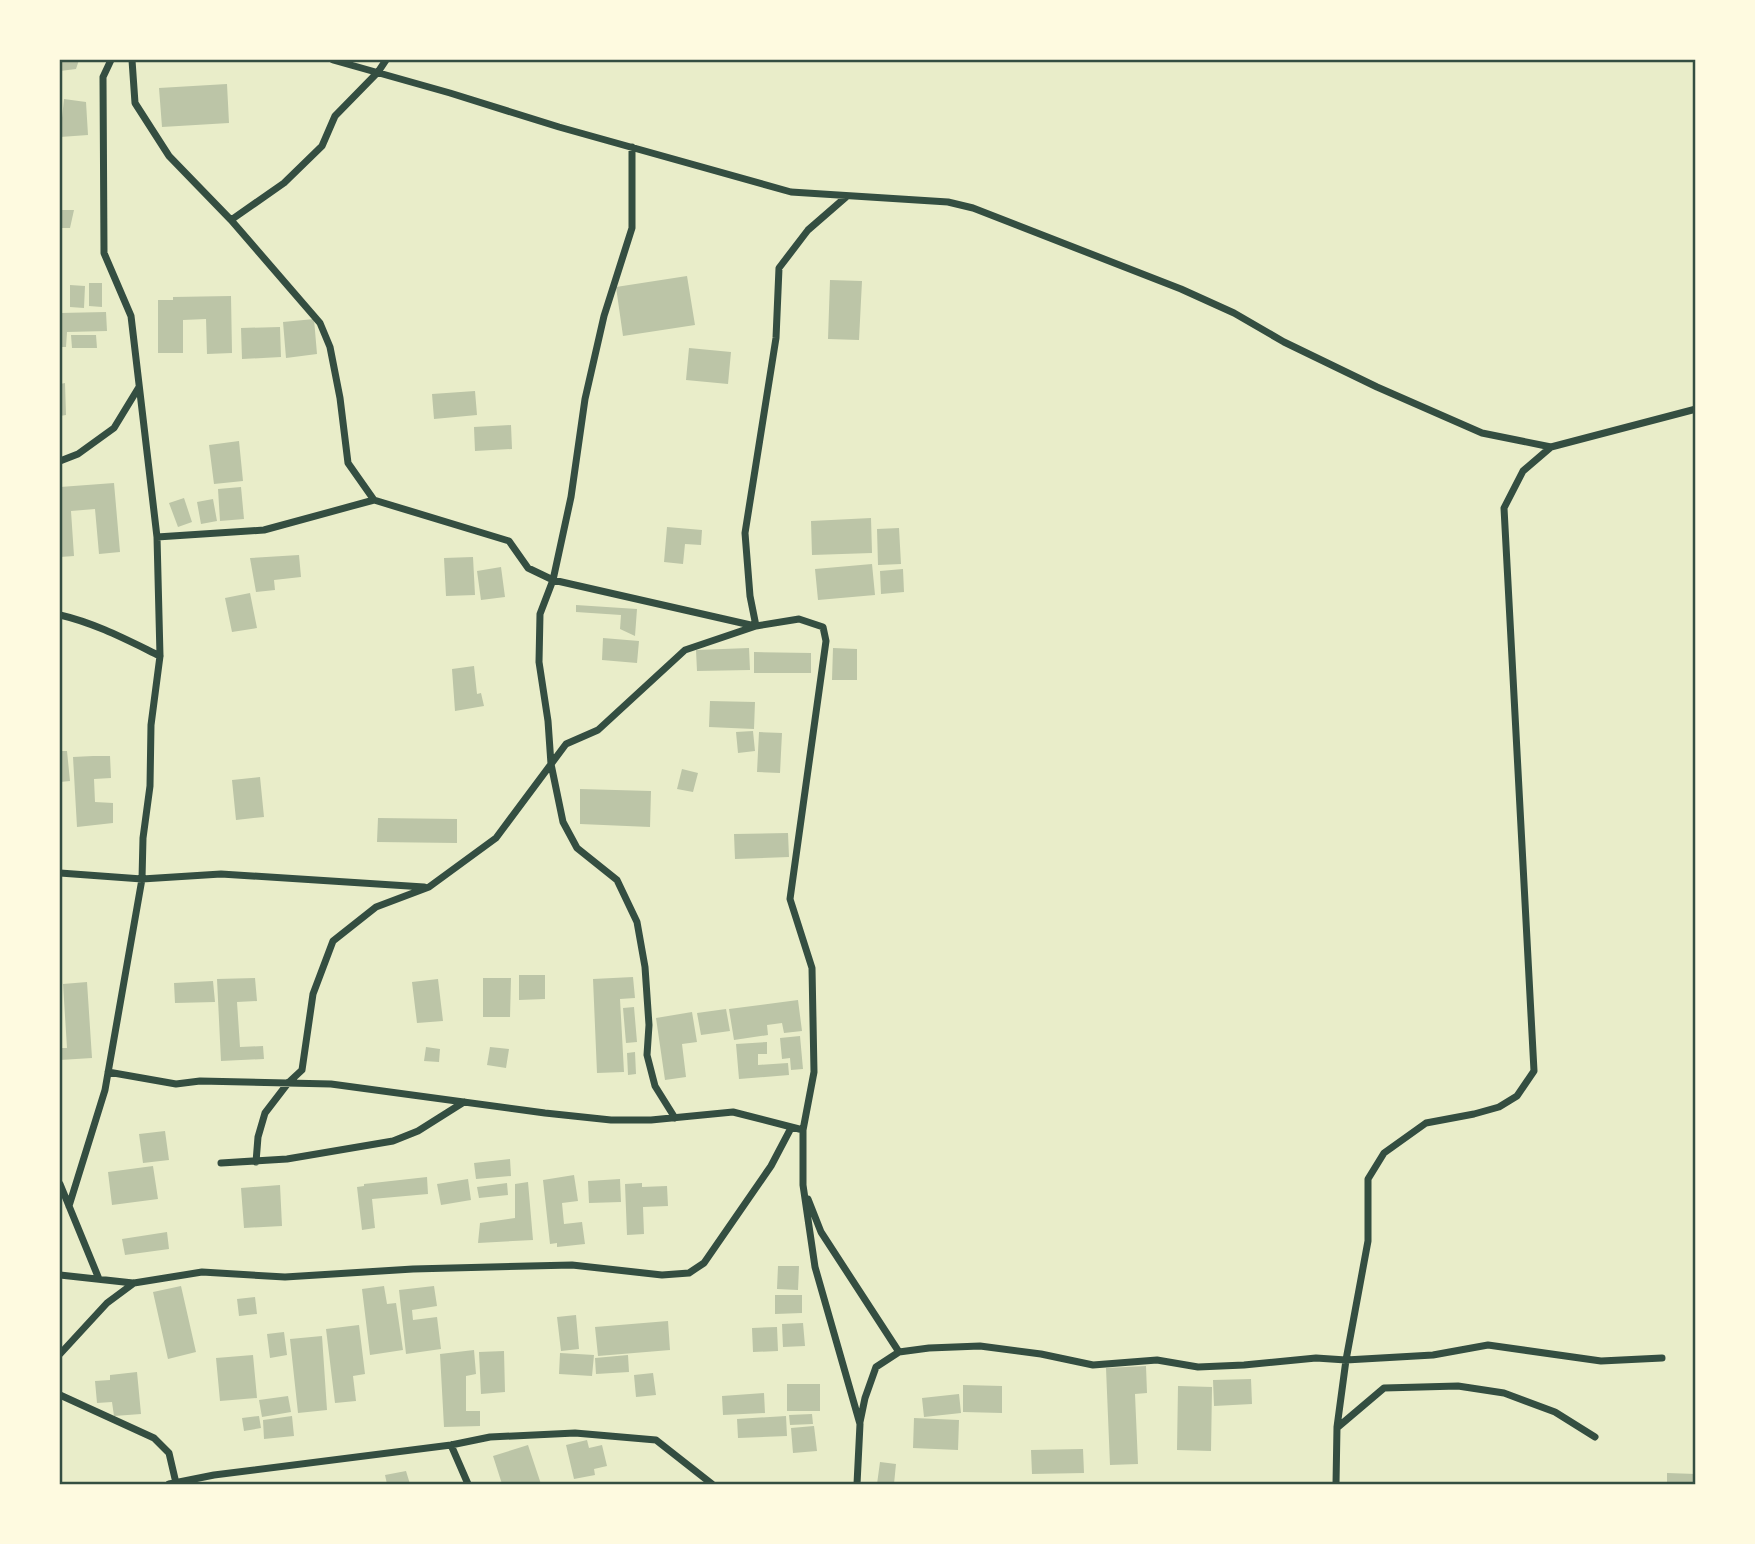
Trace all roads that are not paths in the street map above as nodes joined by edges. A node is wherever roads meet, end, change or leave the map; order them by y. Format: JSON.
{"nodes":[{"id":1,"x":111,"y":60,"type":"edge"},
{"id":2,"x":132,"y":60,"type":"edge"},
{"id":3,"x":333,"y":60,"type":"edge"},
{"id":4,"x":386,"y":60,"type":"edge"},
{"id":5,"x":378,"y":72,"type":"junction"},
{"id":6,"x":632,"y":147,"type":"junction"},
{"id":7,"x":846,"y":197,"type":"junction"},
{"id":8,"x":231,"y":220,"type":"junction"},
{"id":9,"x":139,"y":386,"type":"junction"},
{"id":10,"x":1696,"y":409,"type":"edge"},
{"id":11,"x":1551,"y":447,"type":"junction"},
{"id":12,"x":60,"y":461,"type":"edge"},
{"id":13,"x":374,"y":500,"type":"junction"},
{"id":14,"x":157,"y":537,"type":"junction"},
{"id":15,"x":553,"y":580,"type":"junction"},
{"id":16,"x":60,"y":615,"type":"edge"},
{"id":17,"x":756,"y":626,"type":"junction"},
{"id":18,"x":160,"y":656,"type":"junction"},
{"id":19,"x":551,"y":764,"type":"junction"},
{"id":20,"x":60,"y":873,"type":"edge"},
{"id":21,"x":142,"y":879,"type":"junction"},
{"id":22,"x":429,"y":887,"type":"junction"},
{"id":23,"x":108,"y":1072,"type":"junction"},
{"id":24,"x":288,"y":1083,"type":"junction"},
{"id":25,"x":465,"y":1102,"type":"junction"},
{"id":26,"x":675,"y":1118,"type":"junction"},
{"id":27,"x":791,"y":1128,"type":"junction"},
{"id":28,"x":803,"y":1130,"type":"junction"},
{"id":29,"x":256,"y":1162,"type":"junction"},
{"id":30,"x":221,"y":1163,"type":"dead end"},
{"id":31,"x":60,"y":1184,"type":"edge"},
{"id":32,"x":803,"y":1185,"type":"junction"},
{"id":33,"x":69,"y":1206,"type":"junction"},
{"id":34,"x":60,"y":1275,"type":"edge"},
{"id":35,"x":99,"y":1279,"type":"junction"},
{"id":36,"x":134,"y":1283,"type":"junction"},
{"id":37,"x":899,"y":1352,"type":"junction"},
{"id":38,"x":60,"y":1354,"type":"edge"},
{"id":39,"x":1662,"y":1358,"type":"dead end"},
{"id":40,"x":1346,"y":1360,"type":"junction"},
{"id":41,"x":60,"y":1395,"type":"edge"},
{"id":42,"x":860,"y":1424,"type":"junction"},
{"id":43,"x":1337,"y":1427,"type":"junction"},
{"id":44,"x":1595,"y":1437,"type":"dead end"},
{"id":45,"x":451,"y":1445,"type":"junction"},
{"id":46,"x":214,"y":1475,"type":"junction"},
{"id":47,"x":173,"y":1484,"type":"edge"},
{"id":48,"x":222,"y":1485,"type":"edge"},
{"id":49,"x":468,"y":1485,"type":"edge"},
{"id":50,"x":712,"y":1485,"type":"edge"},
{"id":51,"x":857,"y":1485,"type":"edge"},
{"id":52,"x":1336,"y":1485,"type":"edge"}],
"edges":[{"from":1,"to":9,"type":"street"},
{"from":2,"to":8,"type":"street"},
{"from":3,"to":5,"type":"street"},
{"from":4,"to":5,"type":"street"},
{"from":5,"to":6,"type":"street"},
{"from":5,"to":8,"type":"street"},
{"from":6,"to":7,"type":"street"},
{"from":6,"to":15,"type":"street"},
{"from":7,"to":11,"type":"street"},
{"from":7,"to":17,"type":"street"},
{"from":8,"to":13,"type":"street"},
{"from":9,"to":12,"type":"street"},
{"from":9,"to":14,"type":"street"},
{"from":10,"to":11,"type":"street"},
{"from":11,"to":40,"type":"street"},
{"from":13,"to":14,"type":"street"},
{"from":13,"to":15,"type":"street"},
{"from":14,"to":18,"type":"street"},
{"from":15,"to":17,"type":"street"},
{"from":15,"to":19,"type":"street"},
{"from":16,"to":18,"type":"street"},
{"from":17,"to":19,"type":"street"},
{"from":17,"to":28,"type":"street"},
{"from":18,"to":21,"type":"street"},
{"from":19,"to":22,"type":"street"},
{"from":19,"to":26,"type":"street"},
{"from":20,"to":21,"type":"street"},
{"from":21,"to":22,"type":"street"},
{"from":21,"to":23,"type":"street"},
{"from":22,"to":24,"type":"street"},
{"from":23,"to":24,"type":"street"},
{"from":23,"to":33,"type":"street"},
{"from":24,"to":25,"type":"street"},
{"from":24,"to":29,"type":"street"},
{"from":25,"to":26,"type":"street"},
{"from":25,"to":29,"type":"street"},
{"from":26,"to":27,"type":"street"},
{"from":27,"to":28,"type":"street"},
{"from":27,"to":36,"type":"street"},
{"from":28,"to":32,"type":"street"},
{"from":29,"to":30,"type":"street"},
{"from":31,"to":33,"type":"street"},
{"from":32,"to":37,"type":"street"},
{"from":32,"to":42,"type":"street"},
{"from":33,"to":35,"type":"street"},
{"from":34,"to":35,"type":"street"},
{"from":35,"to":36,"type":"street"},
{"from":36,"to":38,"type":"street"},
{"from":37,"to":40,"type":"street"},
{"from":37,"to":42,"type":"street"},
{"from":39,"to":40,"type":"street"},
{"from":40,"to":43,"type":"street"},
{"from":41,"to":47,"type":"street"},
{"from":42,"to":51,"type":"street"},
{"from":43,"to":44,"type":"street"},
{"from":43,"to":52,"type":"street"},
{"from":45,"to":46,"type":"street"},
{"from":45,"to":49,"type":"street"},
{"from":45,"to":50,"type":"street"},
{"from":46,"to":47,"type":"street"},
{"from":46,"to":48,"type":"street"}]}
